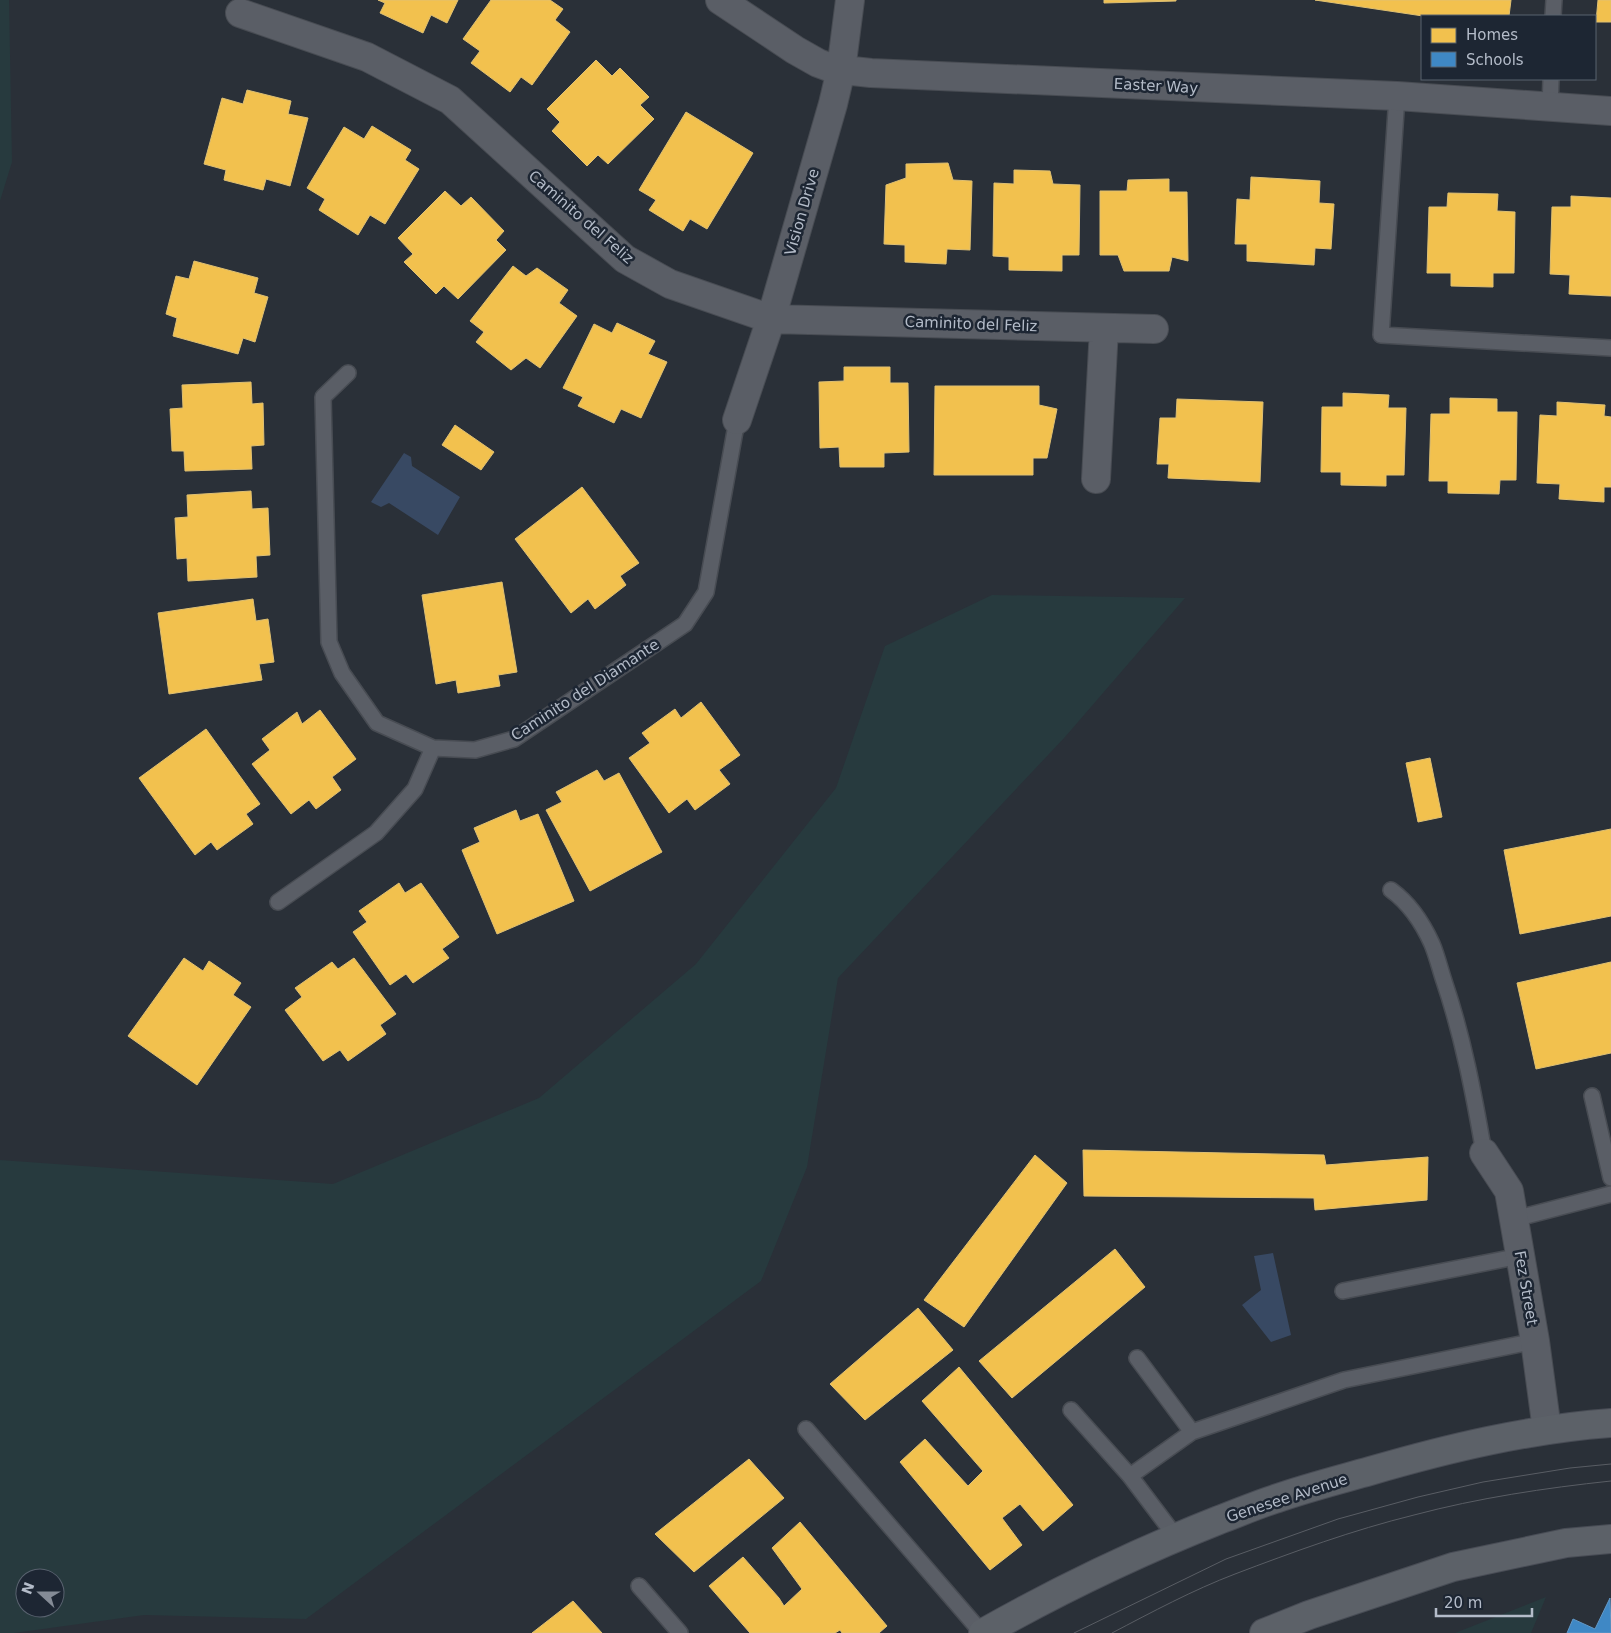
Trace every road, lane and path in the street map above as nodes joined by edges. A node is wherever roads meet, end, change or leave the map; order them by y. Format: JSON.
{"nodes":[{"id":1,"x":720,"y":0,"type":"edge"},
{"id":2,"x":850,"y":0,"type":"edge"},
{"id":3,"x":1554,"y":0,"type":"edge"},
{"id":4,"x":240,"y":12,"type":"dead end"},
{"id":5,"x":1553,"y":15,"type":"edge"},
{"id":6,"x":842,"y":70,"type":"junction"},
{"id":7,"x":1551,"y":80,"type":"edge"},
{"id":8,"x":1397,"y":96,"type":"junction"},
{"id":9,"x":1550,"y":107,"type":"junction"},
{"id":10,"x":1611,"y":111,"type":"edge"},
{"id":11,"x":772,"y":319,"type":"junction"},
{"id":12,"x":1104,"y":328,"type":"junction"},
{"id":13,"x":1154,"y":329,"type":"dead end"},
{"id":14,"x":1611,"y":348,"type":"edge"},
{"id":15,"x":348,"y":373,"type":"dead end"},
{"id":16,"x":737,"y":420,"type":"joint"},
{"id":17,"x":1096,"y":479,"type":"dead end"},
{"id":18,"x":433,"y":748,"type":"junction"},
{"id":19,"x":1391,"y":890,"type":"dead end"},
{"id":20,"x":278,"y":902,"type":"dead end"},
{"id":21,"x":1592,"y":1096,"type":"dead end"},
{"id":22,"x":1484,"y":1153,"type":"joint"},
{"id":23,"x":1611,"y":1178,"type":"edge"},
{"id":24,"x":1611,"y":1194,"type":"edge"},
{"id":25,"x":1514,"y":1219,"type":"junction"},
{"id":26,"x":1520,"y":1256,"type":"junction"},
{"id":27,"x":1343,"y":1291,"type":"dead end"},
{"id":28,"x":1535,"y":1341,"type":"junction"},
{"id":29,"x":1137,"y":1358,"type":"dead end"},
{"id":30,"x":1071,"y":1410,"type":"dead end"},
{"id":31,"x":1611,"y":1423,"type":"edge"},
{"id":32,"x":806,"y":1429,"type":"dead end"},
{"id":33,"x":1547,"y":1430,"type":"junction"},
{"id":34,"x":1192,"y":1432,"type":"junction"},
{"id":35,"x":1130,"y":1476,"type":"junction"},
{"id":36,"x":1176,"y":1537,"type":"junction"},
{"id":37,"x":1611,"y":1539,"type":"edge"},
{"id":38,"x":639,"y":1586,"type":"dead end"},
{"id":39,"x":680,"y":1633,"type":"edge"},
{"id":40,"x":983,"y":1633,"type":"edge"},
{"id":41,"x":1264,"y":1633,"type":"edge"}],
"edges":[{"from":1,"to":6,"type":"street","name":"Easter Way"},
{"from":2,"to":6,"type":"street","name":"Vision Drive"},
{"from":3,"to":5,"type":"lane"},
{"from":4,"to":11,"type":"street","name":"Caminito del Feliz"},
{"from":6,"to":8,"type":"street","name":"Easter Way"},
{"from":6,"to":11,"type":"street","name":"Vision Drive"},
{"from":7,"to":9,"type":"lane"},
{"from":8,"to":9,"type":"street","name":"Easter Way"},
{"from":8,"to":14,"type":"lane"},
{"from":9,"to":10,"type":"street","name":"Easter Way"},
{"from":11,"to":12,"type":"street","name":"Caminito del Feliz"},
{"from":11,"to":16,"type":"street","name":"Vision Drive"},
{"from":12,"to":13,"type":"street","name":"Caminito del Feliz"},
{"from":12,"to":17,"type":"street"},
{"from":15,"to":18,"type":"lane","name":"Caminito del Diamante"},
{"from":16,"to":18,"type":"lane","name":"Caminito del Diamante"},
{"from":18,"to":20,"type":"lane"},
{"from":19,"to":22,"type":"lane"},
{"from":21,"to":23,"type":"lane"},
{"from":22,"to":25,"type":"street","name":"Fez Street"},
{"from":24,"to":25,"type":"lane"},
{"from":25,"to":26,"type":"street","name":"Fez Street"},
{"from":26,"to":27,"type":"lane"},
{"from":26,"to":28,"type":"street","name":"Fez Street"},
{"from":28,"to":33,"type":"street","name":"Fez Street"},
{"from":28,"to":34,"type":"lane"},
{"from":29,"to":34,"type":"lane"},
{"from":30,"to":35,"type":"lane"},
{"from":31,"to":33,"type":"main road","name":"Genesee Avenue"},
{"from":32,"to":40,"type":"lane"},
{"from":33,"to":36,"type":"main road","name":"Genesee Avenue"},
{"from":34,"to":35,"type":"lane"},
{"from":35,"to":36,"type":"lane"},
{"from":36,"to":40,"type":"main road","name":"Genesee Avenue"},
{"from":37,"to":41,"type":"main road"},
{"from":38,"to":39,"type":"lane"}]}
